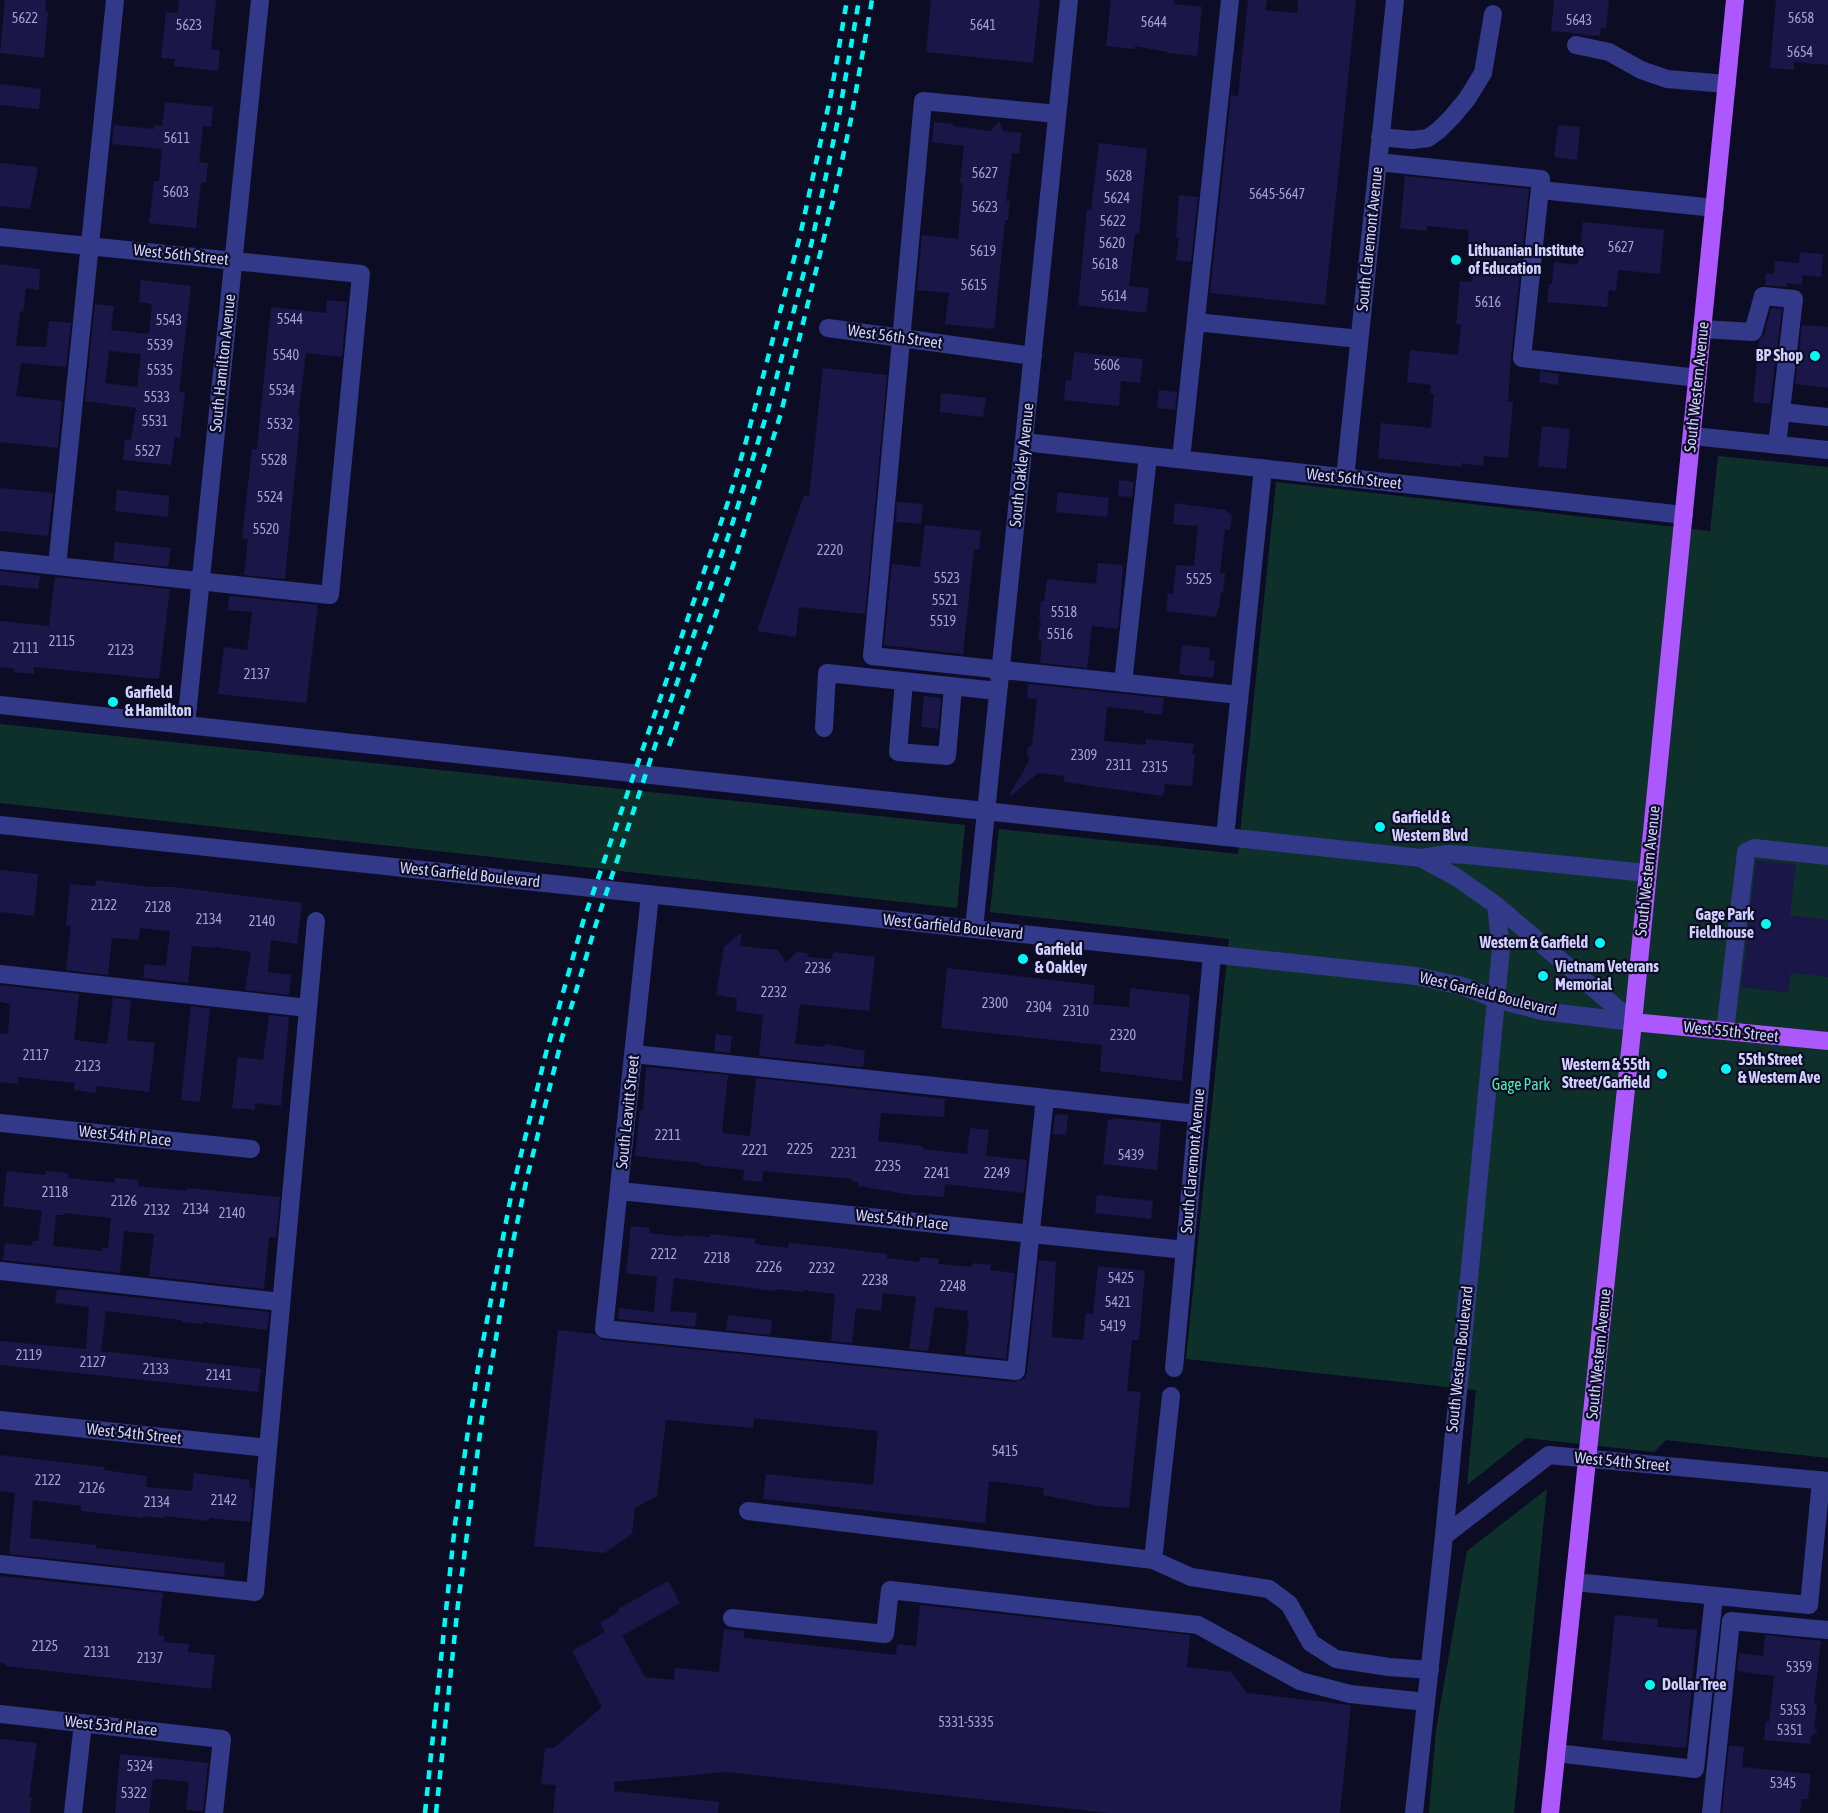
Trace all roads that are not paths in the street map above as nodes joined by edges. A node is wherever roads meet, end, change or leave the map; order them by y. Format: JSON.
{"nodes":[{"id":1,"x":114,"y":0,"type":"edge"},
{"id":2,"x":260,"y":0,"type":"edge"},
{"id":3,"x":1069,"y":0,"type":"edge"},
{"id":4,"x":1230,"y":0,"type":"edge"},
{"id":5,"x":1395,"y":0,"type":"edge"},
{"id":6,"x":1735,"y":0,"type":"edge"},
{"id":7,"x":1493,"y":14,"type":"dead end"},
{"id":8,"x":1576,"y":45,"type":"dead end"},
{"id":9,"x":1727,"y":84,"type":"junction"},
{"id":10,"x":1058,"y":114,"type":"junction"},
{"id":11,"x":1380,"y":137,"type":"junction"},
{"id":12,"x":1378,"y":162,"type":"junction"},
{"id":13,"x":1540,"y":190,"type":"junction"},
{"id":14,"x":1714,"y":208,"type":"junction"},
{"id":15,"x":0,"y":237,"type":"edge"},
{"id":16,"x":90,"y":246,"type":"junction"},
{"id":17,"x":234,"y":260,"type":"junction"},
{"id":18,"x":1196,"y":322,"type":"junction"},
{"id":19,"x":828,"y":328,"type":"dead end"},
{"id":20,"x":1703,"y":329,"type":"junction"},
{"id":21,"x":900,"y":338,"type":"junction"},
{"id":22,"x":1359,"y":339,"type":"junction"},
{"id":23,"x":1033,"y":356,"type":"junction"},
{"id":24,"x":1698,"y":378,"type":"junction"},
{"id":25,"x":1781,"y":412,"type":"junction"},
{"id":26,"x":1828,"y":417,"type":"edge"},
{"id":27,"x":1693,"y":436,"type":"junction"},
{"id":28,"x":1024,"y":442,"type":"junction"},
{"id":29,"x":1828,"y":444,"type":"edge"},
{"id":30,"x":1777,"y":445,"type":"junction"},
{"id":31,"x":1148,"y":456,"type":"junction"},
{"id":32,"x":1181,"y":459,"type":"junction"},
{"id":33,"x":1263,"y":468,"type":"junction"},
{"id":34,"x":1345,"y":477,"type":"junction"},
{"id":35,"x":1684,"y":515,"type":"junction"},
{"id":36,"x":0,"y":560,"type":"edge"},
{"id":37,"x":57,"y":566,"type":"junction"},
{"id":38,"x":201,"y":581,"type":"junction"},
{"id":39,"x":1000,"y":670,"type":"junction"},
{"id":40,"x":904,"y":682,"type":"junction"},
{"id":41,"x":1123,"y":683,"type":"junction"},
{"id":42,"x":953,"y":687,"type":"junction"},
{"id":43,"x":998,"y":691,"type":"junction"},
{"id":44,"x":1239,"y":695,"type":"junction"},
{"id":45,"x":0,"y":705,"type":"edge"},
{"id":46,"x":186,"y":725,"type":"junction"},
{"id":47,"x":824,"y":728,"type":"dead end"},
{"id":48,"x":986,"y":811,"type":"junction"},
{"id":49,"x":0,"y":825,"type":"edge"},
{"id":50,"x":1225,"y":837,"type":"junction"},
{"id":51,"x":1828,"y":856,"type":"edge"},
{"id":52,"x":1421,"y":858,"type":"junction"},
{"id":53,"x":1647,"y":873,"type":"junction"},
{"id":54,"x":650,"y":895,"type":"junction"},
{"id":55,"x":1496,"y":905,"type":"junction"},
{"id":56,"x":316,"y":921,"type":"dead end"},
{"id":57,"x":974,"y":929,"type":"junction"},
{"id":58,"x":1212,"y":955,"type":"junction"},
{"id":59,"x":0,"y":974,"type":"edge"},
{"id":60,"x":1496,"y":999,"type":"junction"},
{"id":61,"x":308,"y":1008,"type":"junction"},
{"id":62,"x":1634,"y":1022,"type":"junction"},
{"id":63,"x":1725,"y":1031,"type":"junction"},
{"id":64,"x":1828,"y":1041,"type":"edge"},
{"id":65,"x":634,"y":1054,"type":"junction"},
{"id":66,"x":1045,"y":1098,"type":"junction"},
{"id":67,"x":1197,"y":1114,"type":"junction"},
{"id":68,"x":1,"y":1128,"type":"edge"},
{"id":69,"x":251,"y":1149,"type":"dead end"},
{"id":70,"x":620,"y":1191,"type":"junction"},
{"id":71,"x":1030,"y":1234,"type":"junction"},
{"id":72,"x":1185,"y":1250,"type":"junction"},
{"id":73,"x":0,"y":1270,"type":"edge"},
{"id":74,"x":281,"y":1302,"type":"junction"},
{"id":75,"x":1174,"y":1368,"type":"dead end"},
{"id":76,"x":1171,"y":1396,"type":"dead end"},
{"id":77,"x":0,"y":1420,"type":"edge"},
{"id":78,"x":268,"y":1448,"type":"junction"},
{"id":79,"x":1588,"y":1458,"type":"junction"},
{"id":80,"x":1824,"y":1481,"type":"edge"},
{"id":81,"x":748,"y":1511,"type":"dead end"},
{"id":82,"x":1444,"y":1536,"type":"junction"},
{"id":83,"x":1153,"y":1560,"type":"junction"},
{"id":84,"x":0,"y":1564,"type":"edge"},
{"id":85,"x":1574,"y":1582,"type":"junction"},
{"id":86,"x":1714,"y":1596,"type":"junction"},
{"id":87,"x":732,"y":1618,"type":"dead end"},
{"id":88,"x":1828,"y":1630,"type":"edge"},
{"id":89,"x":1430,"y":1670,"type":"junction"},
{"id":90,"x":1426,"y":1702,"type":"junction"},
{"id":91,"x":0,"y":1714,"type":"edge"},
{"id":92,"x":83,"y":1723,"type":"junction"},
{"id":93,"x":1556,"y":1753,"type":"junction"},
{"id":94,"x":73,"y":1813,"type":"edge"},
{"id":95,"x":214,"y":1813,"type":"edge"},
{"id":96,"x":1414,"y":1813,"type":"edge"},
{"id":97,"x":1550,"y":1813,"type":"edge"},
{"id":98,"x":1711,"y":1813,"type":"edge"}],
"edges":[{"from":1,"to":16,"type":"street"},
{"from":2,"to":17,"type":"street","name":"South Hamilton Avenue"},
{"from":3,"to":10,"type":"street","name":"South Oakley Avenue"},
{"from":4,"to":18,"type":"street"},
{"from":5,"to":11,"type":"street","name":"South Claremont Avenue"},
{"from":6,"to":9,"type":"main road","name":"South Western Avenue"},
{"from":7,"to":11,"type":"street"},
{"from":8,"to":9,"type":"street"},
{"from":9,"to":14,"type":"main road","name":"South Western Avenue"},
{"from":10,"to":21,"type":"street"},
{"from":10,"to":23,"type":"street","name":"South Oakley Avenue"},
{"from":11,"to":12,"type":"street","name":"South Claremont Avenue"},
{"from":12,"to":13,"type":"street"},
{"from":12,"to":22,"type":"street","name":"South Claremont Avenue"},
{"from":13,"to":14,"type":"street"},
{"from":13,"to":24,"type":"street"},
{"from":14,"to":20,"type":"main road","name":"South Western Avenue"},
{"from":15,"to":16,"type":"street","name":"West 56th Street"},
{"from":16,"to":17,"type":"street","name":"West 56th Street"},
{"from":16,"to":37,"type":"street"},
{"from":17,"to":38,"type":"street","name":"South Hamilton Avenue"},
{"from":17,"to":38,"type":"street","name":"West 56th Street"},
{"from":18,"to":22,"type":"street"},
{"from":18,"to":32,"type":"street"},
{"from":19,"to":21,"type":"street","name":"West 56th Street"},
{"from":20,"to":24,"type":"main road","name":"South Western Avenue"},
{"from":20,"to":25,"type":"street"},
{"from":21,"to":23,"type":"street","name":"West 56th Street"},
{"from":21,"to":39,"type":"street"},
{"from":22,"to":34,"type":"street","name":"South Claremont Avenue"},
{"from":23,"to":28,"type":"street","name":"South Oakley Avenue"},
{"from":24,"to":27,"type":"main road","name":"South Western Avenue"},
{"from":25,"to":26,"type":"street"},
{"from":25,"to":30,"type":"street"},
{"from":27,"to":30,"type":"street"},
{"from":27,"to":35,"type":"main road","name":"South Western Avenue"},
{"from":28,"to":31,"type":"street","name":"West 56th Street"},
{"from":28,"to":39,"type":"street","name":"South Oakley Avenue"},
{"from":29,"to":30,"type":"street"},
{"from":31,"to":32,"type":"street","name":"West 56th Street"},
{"from":31,"to":41,"type":"street"},
{"from":32,"to":33,"type":"street","name":"West 56th Street"},
{"from":33,"to":34,"type":"street","name":"West 56th Street"},
{"from":33,"to":44,"type":"street"},
{"from":34,"to":35,"type":"street","name":"West 56th Street"},
{"from":35,"to":53,"type":"main road","name":"South Western Avenue"},
{"from":36,"to":37,"type":"street"},
{"from":37,"to":38,"type":"street"},
{"from":38,"to":46,"type":"street","name":"South Hamilton Avenue"},
{"from":39,"to":41,"type":"street"},
{"from":39,"to":43,"type":"street","name":"South Oakley Avenue"},
{"from":40,"to":42,"type":"street"},
{"from":40,"to":42,"type":"street"},
{"from":40,"to":47,"type":"street"},
{"from":41,"to":44,"type":"street"},
{"from":42,"to":43,"type":"street"},
{"from":43,"to":48,"type":"street","name":"South Oakley Avenue"},
{"from":44,"to":50,"type":"street"},
{"from":45,"to":46,"type":"street"},
{"from":46,"to":48,"type":"street"},
{"from":48,"to":50,"type":"street"},
{"from":48,"to":57,"type":"street","name":"South Oakley Avenue"},
{"from":49,"to":54,"type":"street","name":"West Garfield Boulevard"},
{"from":50,"to":52,"type":"street"},
{"from":51,"to":63,"type":"street"},
{"from":52,"to":53,"type":"street"},
{"from":52,"to":55,"type":"street"},
{"from":53,"to":62,"type":"main road","name":"South Western Avenue"},
{"from":54,"to":57,"type":"street","name":"West Garfield Boulevard"},
{"from":54,"to":65,"type":"street","name":"South Leavitt Street"},
{"from":55,"to":60,"type":"street","name":"South Western Boulevard"},
{"from":55,"to":62,"type":"street"},
{"from":56,"to":61,"type":"street"},
{"from":57,"to":58,"type":"street","name":"West Garfield Boulevard"},
{"from":58,"to":60,"type":"street","name":"West Garfield Boulevard"},
{"from":58,"to":67,"type":"street","name":"South Claremont Avenue"},
{"from":59,"to":61,"type":"street"},
{"from":60,"to":62,"type":"street","name":"West Garfield Boulevard"},
{"from":60,"to":82,"type":"street","name":"South Western Boulevard"},
{"from":61,"to":74,"type":"street"},
{"from":62,"to":63,"type":"main road","name":"West 55th Street"},
{"from":62,"to":79,"type":"main road","name":"South Western Avenue"},
{"from":63,"to":64,"type":"main road","name":"West 55th Street"},
{"from":65,"to":66,"type":"street"},
{"from":65,"to":70,"type":"street","name":"South Leavitt Street"},
{"from":66,"to":67,"type":"street"},
{"from":66,"to":71,"type":"street"},
{"from":67,"to":72,"type":"street","name":"South Claremont Avenue"},
{"from":68,"to":69,"type":"street","name":"West 54th Place"},
{"from":70,"to":71,"type":"street","name":"West 54th Place"},
{"from":70,"to":71,"type":"street","name":"South Leavitt Street"},
{"from":71,"to":72,"type":"street","name":"West 54th Place"},
{"from":72,"to":75,"type":"street","name":"South Claremont Avenue"},
{"from":73,"to":74,"type":"street"},
{"from":74,"to":78,"type":"street"},
{"from":76,"to":83,"type":"street"},
{"from":77,"to":78,"type":"street","name":"West 54th Street"},
{"from":78,"to":84,"type":"street"},
{"from":79,"to":80,"type":"street","name":"West 54th Street"},
{"from":79,"to":82,"type":"street","name":"West 54th Street"},
{"from":79,"to":85,"type":"main road","name":"South Western Avenue"},
{"from":80,"to":86,"type":"street"},
{"from":81,"to":83,"type":"street"},
{"from":82,"to":89,"type":"street","name":"South Western Boulevard"},
{"from":83,"to":89,"type":"street"},
{"from":85,"to":86,"type":"street"},
{"from":85,"to":93,"type":"main road","name":"South Western Avenue"},
{"from":86,"to":93,"type":"street"},
{"from":87,"to":90,"type":"street"},
{"from":88,"to":98,"type":"street"},
{"from":89,"to":90,"type":"street","name":"South Western Boulevard"},
{"from":90,"to":96,"type":"street","name":"South Western Boulevard"},
{"from":91,"to":92,"type":"street","name":"West 53rd Place"},
{"from":92,"to":94,"type":"street"},
{"from":92,"to":95,"type":"street","name":"West 53rd Place"},
{"from":93,"to":97,"type":"main road","name":"South Western Avenue"}]}
